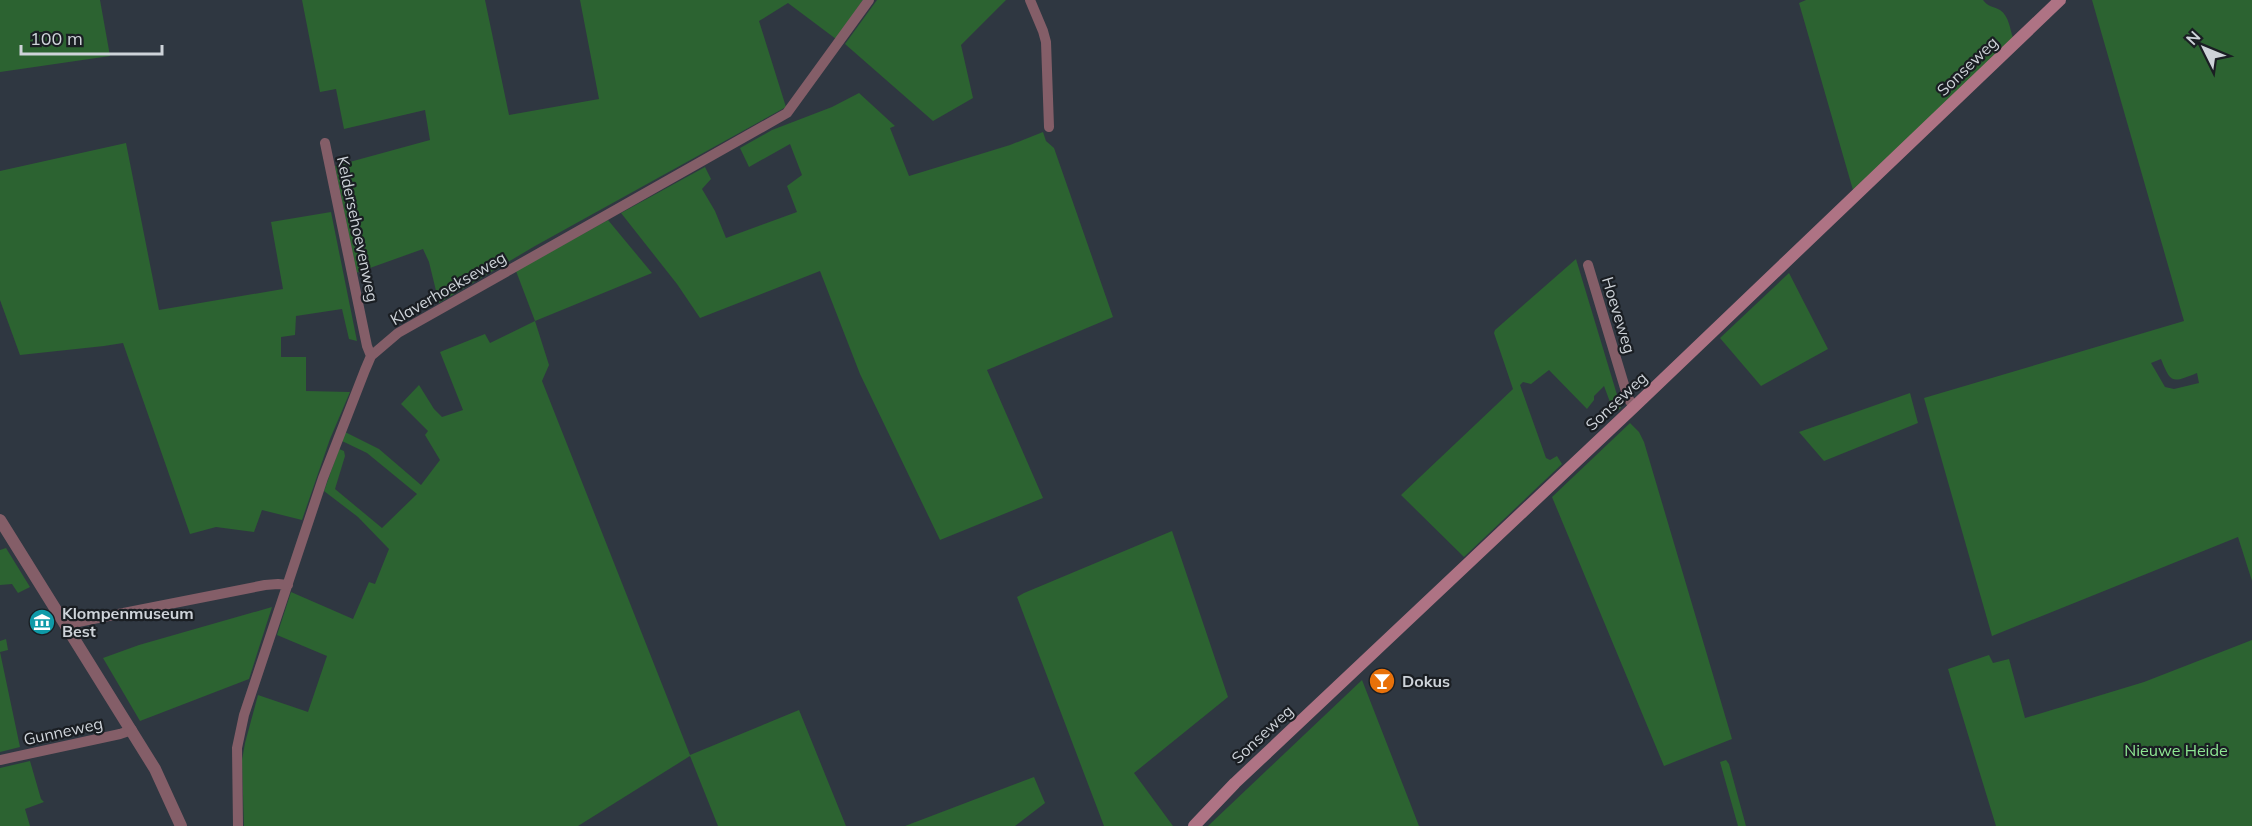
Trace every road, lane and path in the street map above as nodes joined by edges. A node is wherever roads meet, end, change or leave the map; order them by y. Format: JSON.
{"nodes":[{"id":1,"x":869,"y":0,"type":"edge"},
{"id":2,"x":1030,"y":0,"type":"edge"},
{"id":3,"x":2060,"y":0,"type":"edge"},
{"id":4,"x":1049,"y":127,"type":"dead end"},
{"id":5,"x":325,"y":143,"type":"dead end"},
{"id":6,"x":1588,"y":265,"type":"dead end"},
{"id":7,"x":371,"y":356,"type":"junction"},
{"id":8,"x":1634,"y":407,"type":"junction"},
{"id":9,"x":0,"y":520,"type":"edge"},
{"id":10,"x":288,"y":585,"type":"junction"},
{"id":11,"x":68,"y":628,"type":"junction"},
{"id":12,"x":132,"y":730,"type":"junction"},
{"id":13,"x":0,"y":760,"type":"edge"},
{"id":14,"x":182,"y":826,"type":"edge"},
{"id":15,"x":238,"y":826,"type":"edge"},
{"id":16,"x":1194,"y":826,"type":"edge"}],
"edges":[{"from":1,"to":7,"type":"street","name":"Klaverhoekseweg"},
{"from":2,"to":4,"type":"street"},
{"from":3,"to":8,"type":"main road","name":"Sonseweg"},
{"from":5,"to":7,"type":"street","name":"Keldersehoevenweg"},
{"from":6,"to":8,"type":"street","name":"Hoeveweg"},
{"from":7,"to":10,"type":"street","name":"Klaverhoekseweg"},
{"from":8,"to":16,"type":"main road","name":"Sonseweg"},
{"from":9,"to":11,"type":"street"},
{"from":10,"to":11,"type":"street"},
{"from":10,"to":15,"type":"street","name":"Klaverhoekseweg"},
{"from":11,"to":12,"type":"street"},
{"from":12,"to":13,"type":"street","name":"Gunneweg"},
{"from":12,"to":14,"type":"street"}]}
